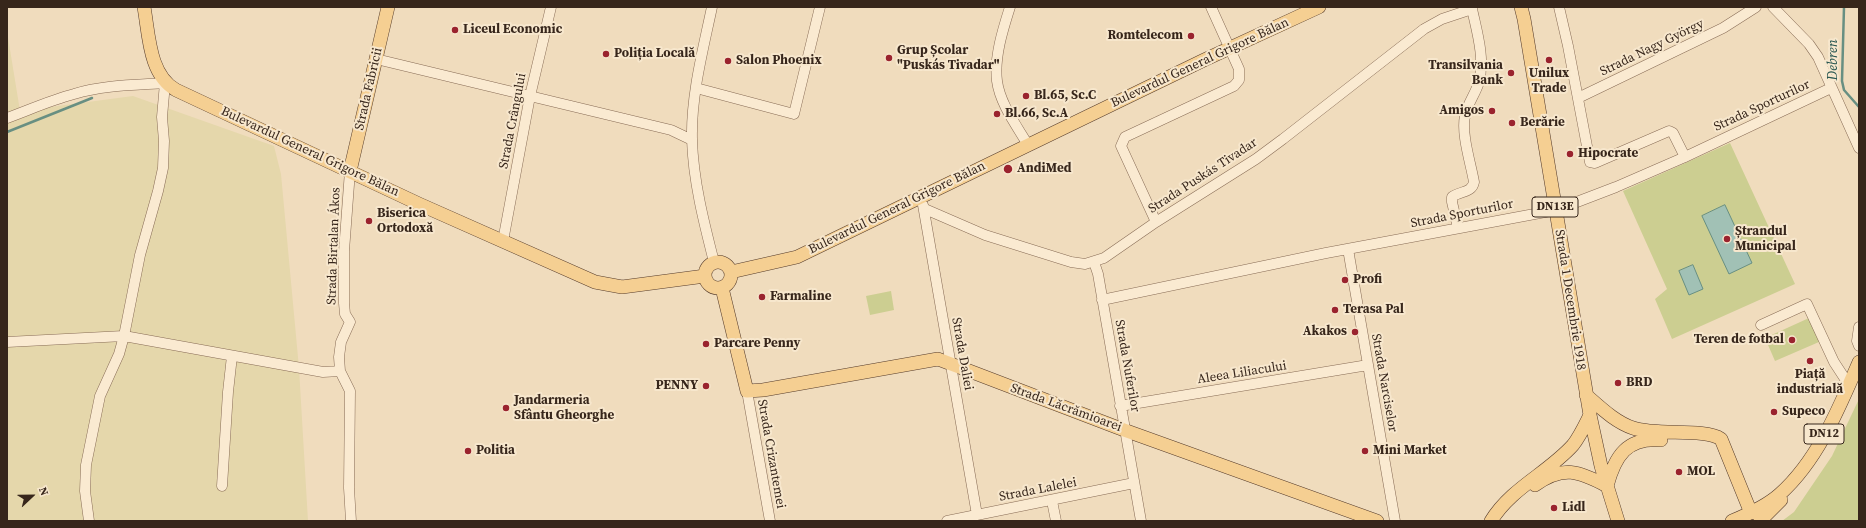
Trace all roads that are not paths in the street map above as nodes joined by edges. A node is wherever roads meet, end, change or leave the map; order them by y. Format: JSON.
{"nodes":[{"id":1,"x":144,"y":7,"type":"edge"},
{"id":2,"x":388,"y":7,"type":"edge"},
{"id":3,"x":551,"y":7,"type":"edge"},
{"id":4,"x":712,"y":7,"type":"edge"},
{"id":5,"x":820,"y":7,"type":"edge"},
{"id":6,"x":1010,"y":7,"type":"edge"},
{"id":7,"x":1211,"y":7,"type":"edge"},
{"id":8,"x":1319,"y":7,"type":"edge"},
{"id":9,"x":1559,"y":7,"type":"edge"},
{"id":10,"x":1756,"y":7,"type":"edge"},
{"id":11,"x":1773,"y":7,"type":"edge"},
{"id":12,"x":1522,"y":11,"type":"edge"},
{"id":13,"x":1230,"y":48,"type":"junction"},
{"id":14,"x":376,"y":58,"type":"junction"},
{"id":15,"x":165,"y":83,"type":"junction"},
{"id":16,"x":696,"y":88,"type":"junction"},
{"id":17,"x":1831,"y":88,"type":"junction"},
{"id":18,"x":530,"y":96,"type":"junction"},
{"id":19,"x":1578,"y":98,"type":"junction"},
{"id":20,"x":7,"y":118,"type":"edge"},
{"id":21,"x":692,"y":127,"type":"junction"},
{"id":22,"x":671,"y":130,"type":"junction"},
{"id":23,"x":692,"y":140,"type":"junction"},
{"id":24,"x":1028,"y":145,"type":"junction"},
{"id":25,"x":1859,"y":148,"type":"edge"},
{"id":26,"x":1685,"y":157,"type":"junction"},
{"id":27,"x":350,"y":170,"type":"junction"},
{"id":28,"x":922,"y":203,"type":"junction"},
{"id":29,"x":1556,"y":210,"type":"junction"},
{"id":30,"x":1156,"y":222,"type":"junction"},
{"id":31,"x":1458,"y":228,"type":"junction"},
{"id":32,"x":503,"y":241,"type":"junction"},
{"id":33,"x":1348,"y":249,"type":"junction"},
{"id":34,"x":714,"y":262,"type":"junction"},
{"id":35,"x":1094,"y":262,"type":"junction"},
{"id":36,"x":731,"y":272,"type":"junction"},
{"id":37,"x":704,"y":276,"type":"junction"},
{"id":38,"x":722,"y":288,"type":"junction"},
{"id":39,"x":1102,"y":300,"type":"junction"},
{"id":40,"x":1761,"y":325,"type":"dead end"},
{"id":41,"x":1859,"y":327,"type":"edge"},
{"id":42,"x":124,"y":336,"type":"junction"},
{"id":43,"x":7,"y":342,"type":"edge"},
{"id":44,"x":1859,"y":346,"type":"edge"},
{"id":45,"x":232,"y":356,"type":"junction"},
{"id":46,"x":1859,"y":362,"type":"edge"},
{"id":47,"x":951,"y":364,"type":"junction"},
{"id":48,"x":1368,"y":365,"type":"junction"},
{"id":49,"x":340,"y":371,"type":"junction"},
{"id":50,"x":1849,"y":385,"type":"junction"},
{"id":51,"x":747,"y":391,"type":"junction"},
{"id":52,"x":1586,"y":395,"type":"junction"},
{"id":53,"x":1120,"y":406,"type":"junction"},
{"id":54,"x":1590,"y":415,"type":"junction"},
{"id":55,"x":1124,"y":430,"type":"junction"},
{"id":56,"x":1728,"y":454,"type":"junction"},
{"id":57,"x":1794,"y":480,"type":"junction"},
{"id":58,"x":1134,"y":483,"type":"junction"},
{"id":59,"x":222,"y":486,"type":"dead end"},
{"id":60,"x":1607,"y":486,"type":"junction"},
{"id":61,"x":1744,"y":494,"type":"junction"},
{"id":62,"x":1779,"y":495,"type":"junction"},
{"id":63,"x":1052,"y":501,"type":"junction"},
{"id":64,"x":977,"y":516,"type":"junction"},
{"id":65,"x":1756,"y":517,"type":"edge"},
{"id":66,"x":89,"y":521,"type":"edge"},
{"id":67,"x":351,"y":521,"type":"edge"},
{"id":68,"x":770,"y":521,"type":"edge"},
{"id":69,"x":947,"y":521,"type":"edge"},
{"id":70,"x":1056,"y":521,"type":"edge"},
{"id":71,"x":1142,"y":521,"type":"edge"},
{"id":72,"x":1377,"y":521,"type":"edge"},
{"id":73,"x":1395,"y":521,"type":"edge"},
{"id":74,"x":1491,"y":521,"type":"edge"},
{"id":75,"x":1502,"y":521,"type":"edge"},
{"id":76,"x":1618,"y":521,"type":"edge"},
{"id":77,"x":1732,"y":521,"type":"edge"}],
"edges":[{"from":1,"to":15,"type":"main road"},
{"from":2,"to":14,"type":"main road","name":"Strada Fabricii"},
{"from":3,"to":18,"type":"street","name":"Strada Crângului"},
{"from":4,"to":16,"type":"street"},
{"from":5,"to":16,"type":"street"},
{"from":6,"to":24,"type":"street"},
{"from":7,"to":13,"type":"street"},
{"from":8,"to":13,"type":"main road","name":"Bulevardul General Grigore Bălan"},
{"from":9,"to":19,"type":"street"},
{"from":10,"to":19,"type":"street","name":"Strada Nagy György"},
{"from":11,"to":17,"type":"street"},
{"from":12,"to":29,"type":"main road","name":"Strada 1 Decembrie 1918","number":"DN13E"},
{"from":13,"to":24,"type":"main road","name":"Bulevardul General Grigore Bălan"},
{"from":13,"to":30,"type":"street"},
{"from":14,"to":18,"type":"street"},
{"from":14,"to":27,"type":"main road","name":"Strada Fabricii"},
{"from":15,"to":20,"type":"street"},
{"from":15,"to":27,"type":"main road","name":"Bulevardul General Grigore Bălan"},
{"from":15,"to":42,"type":"street"},
{"from":16,"to":21,"type":"street"},
{"from":17,"to":25,"type":"street"},
{"from":17,"to":26,"type":"street","name":"Strada Sporturilor"},
{"from":18,"to":22,"type":"street"},
{"from":18,"to":32,"type":"street","name":"Strada Crângului"},
{"from":19,"to":26,"type":"street"},
{"from":21,"to":22,"type":"street"},
{"from":21,"to":23,"type":"street"},
{"from":22,"to":23,"type":"street"},
{"from":23,"to":34,"type":"street"},
{"from":24,"to":28,"type":"main road","name":"Bulevardul General Grigore Bălan"},
{"from":26,"to":29,"type":"street","name":"Strada Sporturilor"},
{"from":27,"to":32,"type":"main road","name":"Bulevardul General Grigore Bălan"},
{"from":27,"to":49,"type":"street","name":"Strada Birtalan Ákos"},
{"from":28,"to":35,"type":"street","name":"Strada Puskás Tivadar"},
{"from":28,"to":36,"type":"main road","name":"Bulevardul General Grigore Bălan"},
{"from":28,"to":47,"type":"street","name":"Strada Daliei"},
{"from":29,"to":31,"type":"street","name":"Strada Sporturilor"},
{"from":29,"to":52,"type":"main road","name":"Strada 1 Decembrie 1918","number":"DN13E"},
{"from":30,"to":31,"type":"street","name":"Strada Puskás Tivadar"},
{"from":30,"to":35,"type":"street","name":"Strada Puskás Tivadar"},
{"from":31,"to":33,"type":"street","name":"Strada Sporturilor"},
{"from":32,"to":37,"type":"main road","name":"Bulevardul General Grigore Bălan"},
{"from":33,"to":39,"type":"street","name":"Strada Sporturilor"},
{"from":33,"to":48,"type":"street","name":"Strada Narciselor"},
{"from":34,"to":36,"type":"main road"},
{"from":34,"to":37,"type":"main road"},
{"from":35,"to":39,"type":"street","name":"Strada Nuferilor"},
{"from":36,"to":38,"type":"main road"},
{"from":37,"to":38,"type":"main road"},
{"from":38,"to":51,"type":"main road"},
{"from":39,"to":53,"type":"street","name":"Strada Nuferilor"},
{"from":40,"to":50,"type":"street"},
{"from":41,"to":44,"type":"street"},
{"from":42,"to":43,"type":"street"},
{"from":42,"to":45,"type":"street"},
{"from":42,"to":66,"type":"street"},
{"from":45,"to":49,"type":"street"},
{"from":45,"to":59,"type":"street"},
{"from":46,"to":50,"type":"main road","number":"DN12"},
{"from":47,"to":51,"type":"main road","name":"Strada Lăcrămioarei"},
{"from":47,"to":55,"type":"main road","name":"Strada Lăcrămioarei"},
{"from":47,"to":64,"type":"street","name":"Strada Daliei"},
{"from":48,"to":53,"type":"street","name":"Aleea Liliacului"},
{"from":48,"to":73,"type":"street","name":"Strada Narciselor"},
{"from":49,"to":67,"type":"street"},
{"from":50,"to":57,"type":"main road","number":"DN12"},
{"from":51,"to":68,"type":"street","name":"Strada Crizantemei"},
{"from":52,"to":54,"type":"main road","name":"Strada 1 Decembrie 1918","number":"DN13E"},
{"from":52,"to":56,"type":"main road"},
{"from":53,"to":55,"type":"street","name":"Strada Nuferilor"},
{"from":54,"to":60,"type":"main road","name":"Strada 1 Decembrie 1918","number":"DN13E"},
{"from":54,"to":74,"type":"main road"},
{"from":55,"to":58,"type":"street","name":"Strada Nuferilor"},
{"from":55,"to":72,"type":"main road","name":"Strada Lăcrămioarei"},
{"from":56,"to":60,"type":"main road"},
{"from":56,"to":61,"type":"main road"},
{"from":57,"to":62,"type":"main road","number":"DN12"},
{"from":57,"to":65,"type":"main road"},
{"from":58,"to":63,"type":"street","name":"Strada Lalelei"},
{"from":58,"to":71,"type":"street","name":"Strada Nuferilor"},
{"from":60,"to":75,"type":"main road"},
{"from":60,"to":76,"type":"main road","name":"Strada 1 Decembrie 1918","number":"DN13E"},
{"from":61,"to":62,"type":"main road"},
{"from":61,"to":65,"type":"main road"},
{"from":62,"to":65,"type":"main road","number":"DN12"},
{"from":63,"to":64,"type":"street","name":"Strada Lalelei"},
{"from":63,"to":70,"type":"street"},
{"from":64,"to":69,"type":"street","name":"Strada Lalelei"},
{"from":65,"to":77,"type":"main road","number":"DN12"}]}
